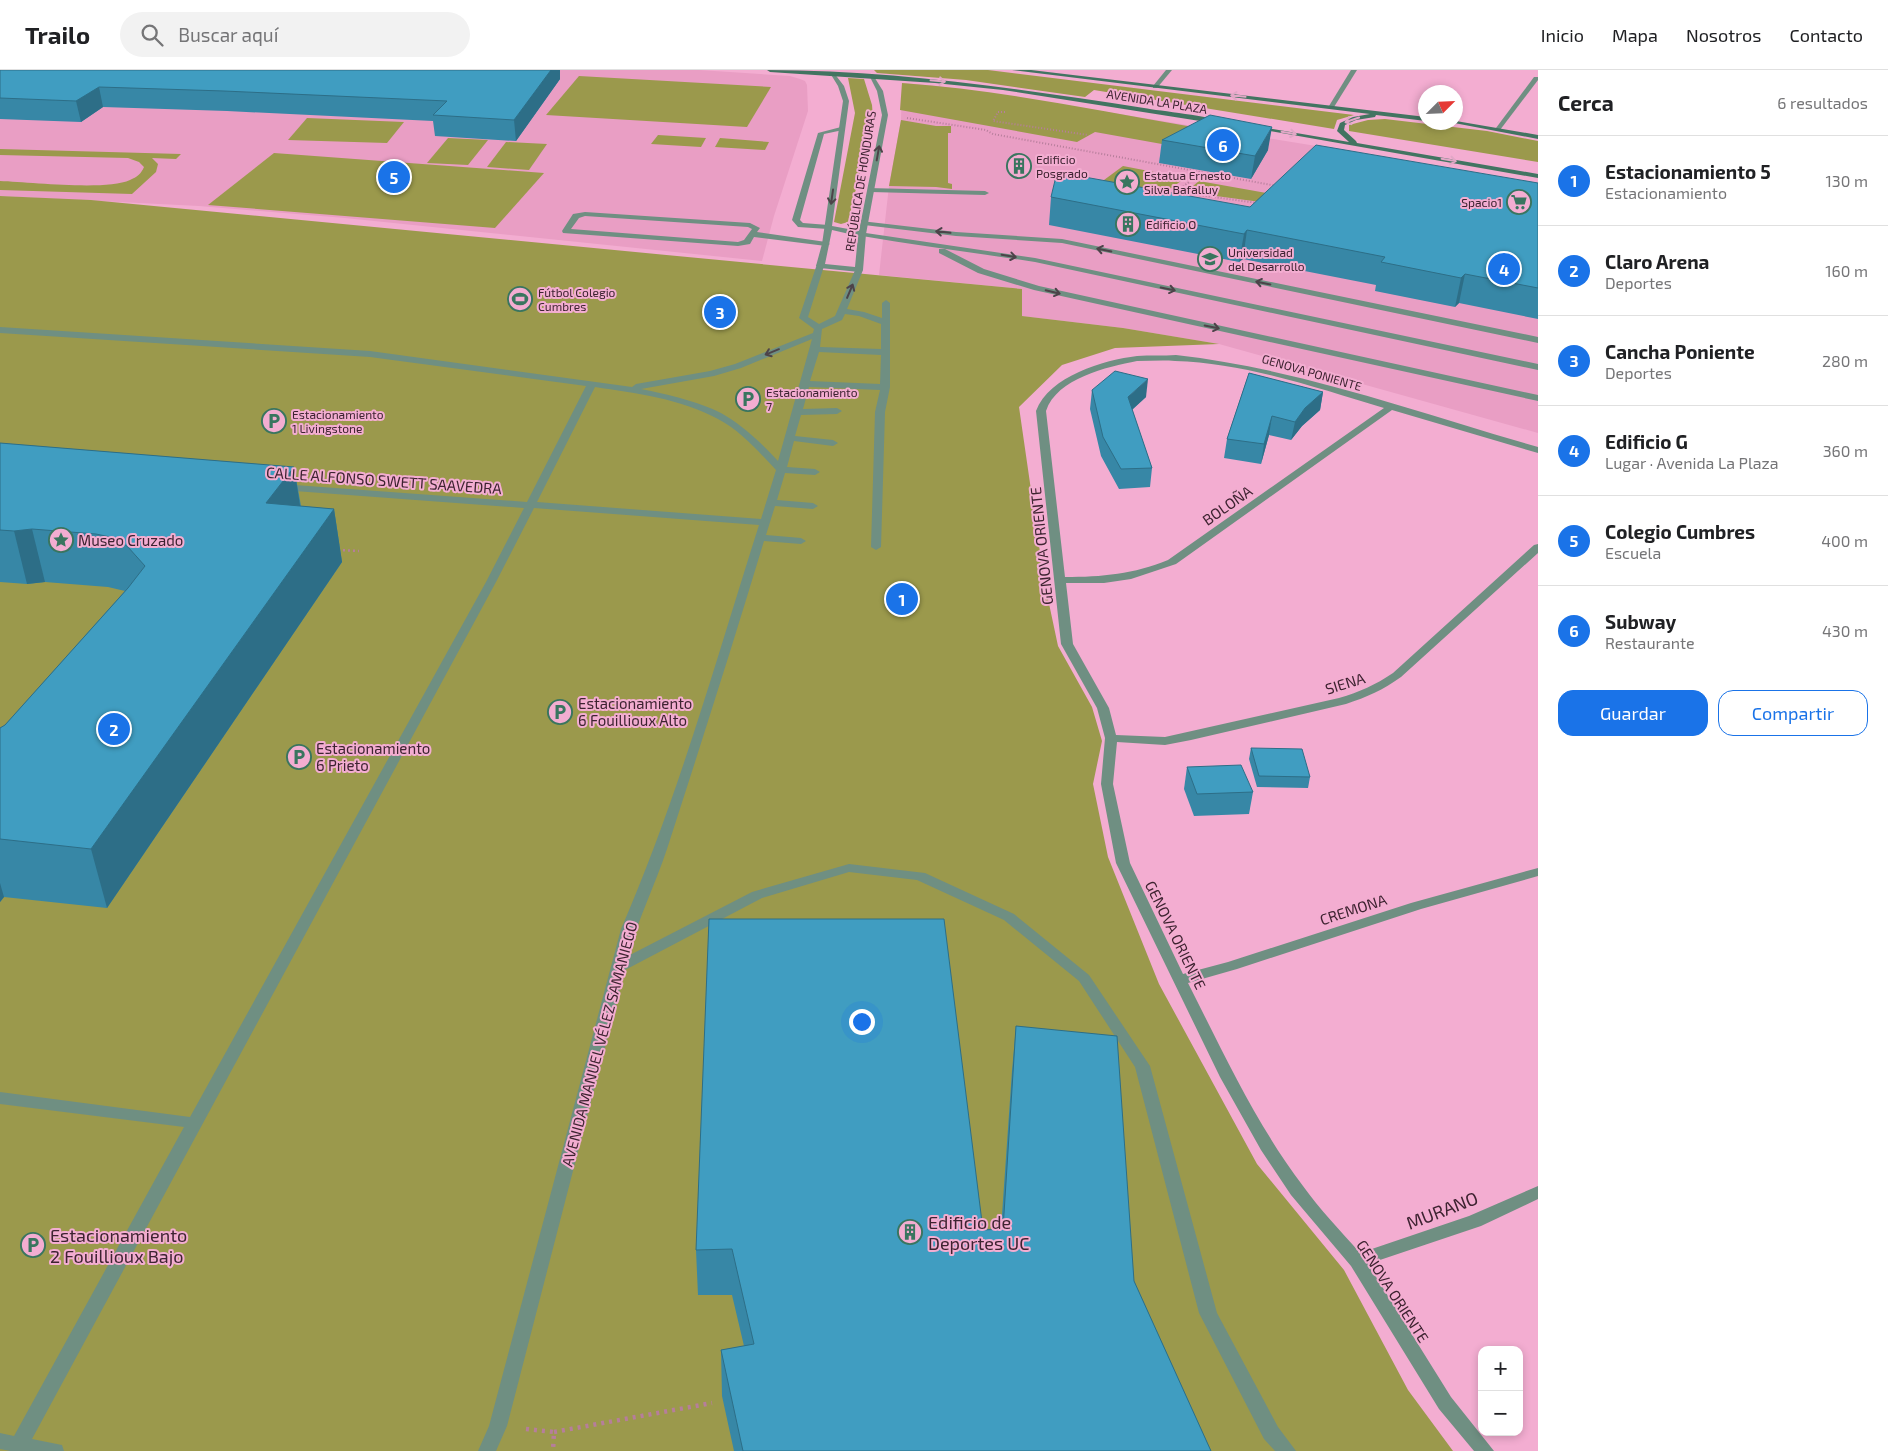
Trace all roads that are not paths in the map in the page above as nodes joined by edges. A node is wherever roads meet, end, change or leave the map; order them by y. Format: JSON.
{"nodes":[{"id":1,"x":770,"y":70,"type":"edge"},
{"id":2,"x":1015,"y":70,"type":"edge"},
{"id":3,"x":1169,"y":70,"type":"edge"},
{"id":4,"x":1354,"y":70,"type":"edge"},
{"id":5,"x":831,"y":72,"type":"edge"},
{"id":6,"x":869,"y":73,"type":"edge"},
{"id":7,"x":1536,"y":78,"type":"dead end"},
{"id":8,"x":1155,"y":87,"type":"junction"},
{"id":9,"x":1332,"y":106,"type":"junction"},
{"id":10,"x":1400,"y":115,"type":"junction"},
{"id":11,"x":1418,"y":117,"type":"edge"},
{"id":12,"x":1224,"y":123,"type":"edge"},
{"id":13,"x":1463,"y":124,"type":"edge"},
{"id":14,"x":1243,"y":126,"type":"edge"},
{"id":15,"x":841,"y":129,"type":"junction"},
{"id":16,"x":1498,"y":129,"type":"junction"},
{"id":17,"x":1538,"y":137,"type":"edge"},
{"id":18,"x":1368,"y":146,"type":"junction"},
{"id":19,"x":1538,"y":176,"type":"edge"},
{"id":20,"x":871,"y":190,"type":"junction"},
{"id":21,"x":985,"y":193,"type":"dead end"},
{"id":22,"x":864,"y":223,"type":"junction"},
{"id":23,"x":828,"y":227,"type":"junction"},
{"id":24,"x":752,"y":234,"type":"junction"},
{"id":25,"x":862,"y":234,"type":"junction"},
{"id":26,"x":826,"y":244,"type":"junction"},
{"id":27,"x":926,"y":245,"type":"junction"},
{"id":28,"x":820,"y":266,"type":"junction"},
{"id":29,"x":859,"y":270,"type":"junction"},
{"id":30,"x":886,"y":303,"type":"dead end"},
{"id":31,"x":842,"y":311,"type":"junction"},
{"id":32,"x":886,"y":323,"type":"junction"},
{"id":33,"x":0,"y":330,"type":"edge"},
{"id":34,"x":817,"y":331,"type":"junction"},
{"id":35,"x":1538,"y":340,"type":"edge"},
{"id":36,"x":815,"y":349,"type":"junction"},
{"id":37,"x":884,"y":352,"type":"junction"},
{"id":38,"x":1538,"y":368,"type":"edge"},
{"id":39,"x":1076,"y":376,"type":"joint"},
{"id":40,"x":592,"y":384,"type":"junction"},
{"id":41,"x":805,"y":384,"type":"junction"},
{"id":42,"x":884,"y":387,"type":"junction"},
{"id":43,"x":629,"y":388,"type":"junction"},
{"id":44,"x":1538,"y":398,"type":"edge"},
{"id":45,"x":1391,"y":407,"type":"junction"},
{"id":46,"x":837,"y":411,"type":"dead end"},
{"id":47,"x":797,"y":412,"type":"junction"},
{"id":48,"x":789,"y":438,"type":"junction"},
{"id":49,"x":833,"y":443,"type":"dead end"},
{"id":50,"x":1538,"y":450,"type":"edge"},
{"id":51,"x":781,"y":470,"type":"junction"},
{"id":52,"x":815,"y":472,"type":"dead end"},
{"id":53,"x":273,"y":487,"type":"edge"},
{"id":54,"x":771,"y":503,"type":"junction"},
{"id":55,"x":531,"y":506,"type":"junction"},
{"id":56,"x":813,"y":506,"type":"dead end"},
{"id":57,"x":765,"y":522,"type":"junction"},
{"id":58,"x":760,"y":538,"type":"junction"},
{"id":59,"x":801,"y":541,"type":"dead end"},
{"id":60,"x":876,"y":546,"type":"dead end"},
{"id":61,"x":1538,"y":547,"type":"edge"},
{"id":62,"x":1062,"y":580,"type":"junction"},
{"id":63,"x":1110,"y":738,"type":"junction"},
{"id":64,"x":1538,"y":872,"type":"edge"},
{"id":65,"x":618,"y":966,"type":"junction"},
{"id":66,"x":1179,"y":980,"type":"junction"},
{"id":67,"x":0,"y":1098,"type":"edge"},
{"id":68,"x":195,"y":1123,"type":"junction"},
{"id":69,"x":1538,"y":1192,"type":"edge"},
{"id":70,"x":1358,"y":1261,"type":"junction"},
{"id":71,"x":0,"y":1441,"type":"edge"},
{"id":72,"x":19,"y":1445,"type":"junction"},
{"id":73,"x":55,"y":1451,"type":"edge"},
{"id":74,"x":487,"y":1451,"type":"edge"},
{"id":75,"x":1287,"y":1451,"type":"edge"},
{"id":76,"x":1485,"y":1451,"type":"edge"}],
"edges":[{"from":1,"to":5,"type":"main road","name":"AVENIDA LA PLAZA"},
{"from":2,"to":8,"type":"main road","name":"AVENIDA LA PLAZA"},
{"from":3,"to":8,"type":"street"},
{"from":4,"to":9,"type":"street"},
{"from":5,"to":6,"type":"main road","name":"AVENIDA LA PLAZA"},
{"from":5,"to":15,"type":"street","name":"REPÚBLICA DE HONDURAS"},
{"from":6,"to":12,"type":"main road","name":"AVENIDA LA PLAZA","one_way":true},
{"from":20,"to":6,"type":"street","name":"REPÚBLICA DE HONDURAS","one_way":true},
{"from":7,"to":16,"type":"street"},
{"from":9,"to":8,"type":"main road","name":"AVENIDA LA PLAZA","one_way":true},
{"from":9,"to":10,"type":"main road","name":"AVENIDA LA PLAZA"},
{"from":10,"to":11,"type":"main road","name":"AVENIDA LA PLAZA"},
{"from":10,"to":18,"type":"main road","one_way":true},
{"from":13,"to":16,"type":"main road"},
{"from":14,"to":18,"type":"main road","one_way":true},
{"from":15,"to":23,"type":"street","name":"REPÚBLICA DE HONDURAS","one_way":true},
{"from":15,"to":23,"type":"street"},
{"from":16,"to":17,"type":"main road"},
{"from":18,"to":19,"type":"main road","one_way":true},
{"from":20,"to":21,"type":"street"},
{"from":20,"to":22,"type":"street","name":"REPÚBLICA DE HONDURAS"},
{"from":22,"to":25,"type":"street","name":"REPÚBLICA DE HONDURAS"},
{"from":35,"to":22,"type":"street","one_way":true},
{"from":23,"to":25,"type":"street"},
{"from":23,"to":26,"type":"street","name":"REPÚBLICA DE HONDURAS"},
{"from":24,"to":24,"type":"street"},
{"from":24,"to":26,"type":"street"},
{"from":25,"to":27,"type":"street"},
{"from":25,"to":29,"type":"street","name":"REPÚBLICA DE HONDURAS"},
{"from":26,"to":28,"type":"street","name":"REPÚBLICA DE HONDURAS"},
{"from":27,"to":38,"type":"street","one_way":true},
{"from":27,"to":44,"type":"street","one_way":true},
{"from":28,"to":29,"type":"street"},
{"from":28,"to":34,"type":"street","name":"REPÚBLICA DE HONDURAS"},
{"from":31,"to":29,"type":"street","name":"REPÚBLICA DE HONDURAS","one_way":true},
{"from":30,"to":32,"type":"street"},
{"from":31,"to":32,"type":"street"},
{"from":31,"to":34,"type":"street"},
{"from":32,"to":37,"type":"street"},
{"from":33,"to":40,"type":"street"},
{"from":34,"to":36,"type":"street","name":"AVENIDA MANUEL VÉLEZ SAMANIEGO"},
{"from":34,"to":43,"type":"street","one_way":true},
{"from":36,"to":37,"type":"street"},
{"from":36,"to":41,"type":"street","name":"AVENIDA MANUEL VÉLEZ SAMANIEGO"},
{"from":37,"to":42,"type":"street"},
{"from":39,"to":45,"type":"street","name":"GENOVA PONIENTE"},
{"from":39,"to":62,"type":"street","name":"GENOVA ORIENTE"},
{"from":40,"to":43,"type":"street"},
{"from":40,"to":55,"type":"street"},
{"from":41,"to":42,"type":"street"},
{"from":41,"to":47,"type":"street","name":"AVENIDA MANUEL VÉLEZ SAMANIEGO"},
{"from":42,"to":60,"type":"street"},
{"from":43,"to":51,"type":"street"},
{"from":45,"to":50,"type":"street","name":"GENOVA PONIENTE"},
{"from":45,"to":62,"type":"street","name":"BOLOÑA"},
{"from":46,"to":47,"type":"street"},
{"from":47,"to":48,"type":"street","name":"AVENIDA MANUEL VÉLEZ SAMANIEGO"},
{"from":48,"to":49,"type":"street"},
{"from":48,"to":51,"type":"street","name":"AVENIDA MANUEL VÉLEZ SAMANIEGO"},
{"from":51,"to":52,"type":"street"},
{"from":51,"to":54,"type":"street","name":"AVENIDA MANUEL VÉLEZ SAMANIEGO"},
{"from":53,"to":55,"type":"street","name":"CALLE ALFONSO SWETT SAAVEDRA"},
{"from":54,"to":56,"type":"street"},
{"from":54,"to":57,"type":"street","name":"AVENIDA MANUEL VÉLEZ SAMANIEGO"},
{"from":55,"to":57,"type":"street","name":"CALLE ALFONSO SWETT SAAVEDRA"},
{"from":55,"to":68,"type":"street"},
{"from":57,"to":58,"type":"street","name":"AVENIDA MANUEL VÉLEZ SAMANIEGO"},
{"from":58,"to":59,"type":"street"},
{"from":58,"to":65,"type":"street","name":"AVENIDA MANUEL VÉLEZ SAMANIEGO"},
{"from":61,"to":63,"type":"street","name":"SIENA"},
{"from":62,"to":63,"type":"street","name":"GENOVA ORIENTE"},
{"from":63,"to":66,"type":"street","name":"GENOVA ORIENTE"},
{"from":64,"to":66,"type":"street","name":"CREMONA"},
{"from":65,"to":74,"type":"street","name":"AVENIDA MANUEL VÉLEZ SAMANIEGO"},
{"from":65,"to":75,"type":"street"},
{"from":66,"to":70,"type":"street","name":"GENOVA ORIENTE"},
{"from":67,"to":68,"type":"street"},
{"from":68,"to":72,"type":"street"},
{"from":69,"to":70,"type":"street","name":"MURANO"},
{"from":70,"to":76,"type":"street","name":"GENOVA ORIENTE"},
{"from":71,"to":72,"type":"street"},
{"from":72,"to":73,"type":"street"}]}
